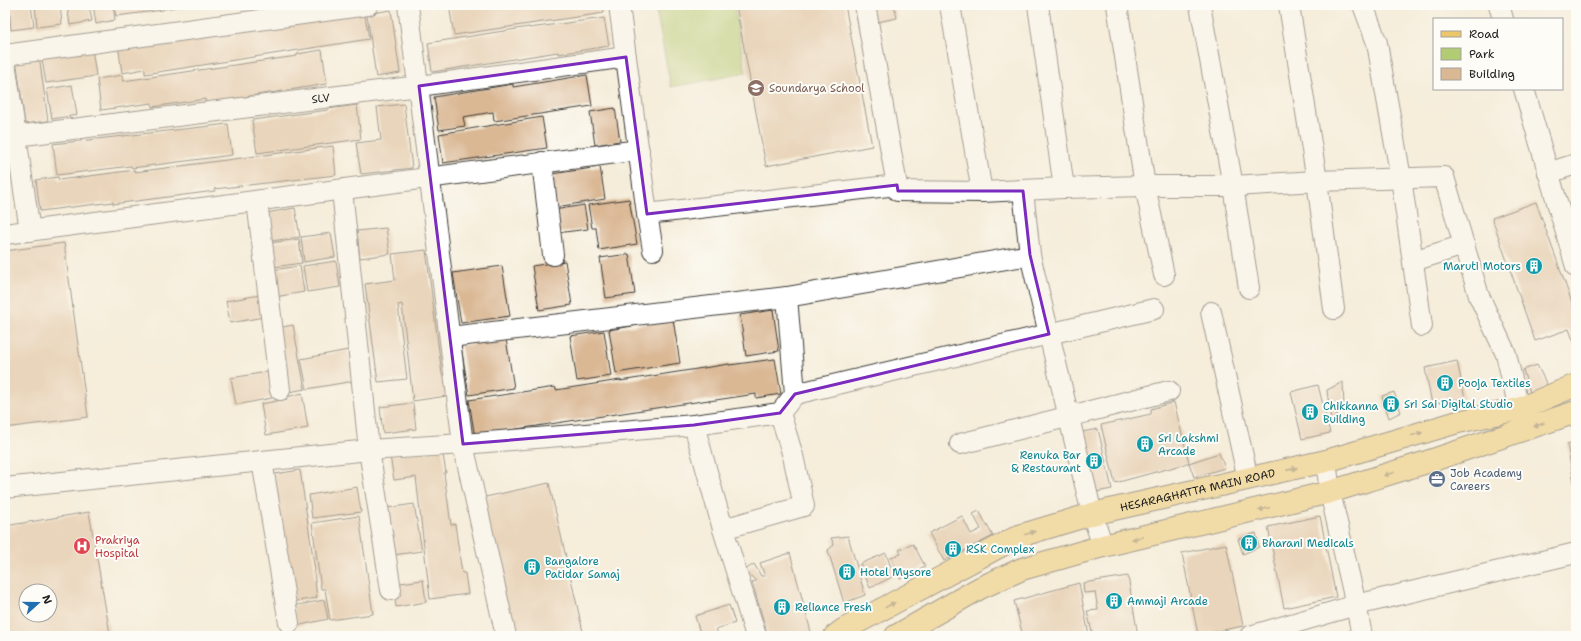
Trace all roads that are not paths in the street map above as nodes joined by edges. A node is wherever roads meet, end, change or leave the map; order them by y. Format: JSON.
{"nodes":[{"id":1,"x":368,"y":5,"type":"edge"},
{"id":2,"x":408,"y":5,"type":"edge"},
{"id":3,"x":620,"y":5,"type":"edge"},
{"id":4,"x":866,"y":5,"type":"edge"},
{"id":5,"x":950,"y":5,"type":"edge"},
{"id":6,"x":1038,"y":5,"type":"edge"},
{"id":7,"x":1117,"y":5,"type":"edge"},
{"id":8,"x":1200,"y":5,"type":"edge"},
{"id":9,"x":1289,"y":5,"type":"edge"},
{"id":10,"x":1363,"y":5,"type":"edge"},
{"id":11,"x":1499,"y":5,"type":"edge"},
{"id":12,"x":1503,"y":18,"type":"edge"},
{"id":13,"x":5,"y":55,"type":"edge"},
{"id":14,"x":626,"y":57,"type":"junction"},
{"id":15,"x":5,"y":62,"type":"edge"},
{"id":16,"x":419,"y":86,"type":"junction"},
{"id":17,"x":1524,"y":90,"type":"edge"},
{"id":18,"x":16,"y":136,"type":"junction"},
{"id":19,"x":639,"y":150,"type":"junction"},
{"id":20,"x":542,"y":162,"type":"junction"},
{"id":21,"x":1576,"y":164,"type":"edge"},
{"id":22,"x":1548,"y":173,"type":"junction"},
{"id":23,"x":430,"y":178,"type":"junction"},
{"id":24,"x":1401,"y":178,"type":"junction"},
{"id":25,"x":1317,"y":181,"type":"junction"},
{"id":26,"x":897,"y":185,"type":"junction"},
{"id":27,"x":1145,"y":186,"type":"junction"},
{"id":28,"x":1233,"y":186,"type":"junction"},
{"id":29,"x":1064,"y":188,"type":"junction"},
{"id":30,"x":342,"y":190,"type":"junction"},
{"id":31,"x":1023,"y":191,"type":"junction"},
{"id":32,"x":982,"y":192,"type":"junction"},
{"id":33,"x":257,"y":201,"type":"junction"},
{"id":34,"x":647,"y":214,"type":"junction"},
{"id":35,"x":30,"y":231,"type":"junction"},
{"id":36,"x":5,"y":234,"type":"edge"},
{"id":37,"x":1464,"y":246,"type":"junction"},
{"id":38,"x":654,"y":250,"type":"dead end"},
{"id":39,"x":553,"y":255,"type":"dead end"},
{"id":40,"x":1030,"y":255,"type":"junction"},
{"id":41,"x":1413,"y":261,"type":"junction"},
{"id":42,"x":1576,"y":267,"type":"edge"},
{"id":43,"x":1164,"y":275,"type":"dead end"},
{"id":44,"x":1249,"y":288,"type":"dead end"},
{"id":45,"x":786,"y":297,"type":"junction"},
{"id":46,"x":1154,"y":309,"type":"dead end"},
{"id":47,"x":1334,"y":309,"type":"dead end"},
{"id":48,"x":1211,"y":312,"type":"dead end"},
{"id":49,"x":1422,"y":326,"type":"dead end"},
{"id":50,"x":1049,"y":334,"type":"junction"},
{"id":51,"x":450,"y":337,"type":"junction"},
{"id":52,"x":1576,"y":386,"type":"edge"},
{"id":53,"x":280,"y":390,"type":"dead end"},
{"id":54,"x":1169,"y":391,"type":"dead end"},
{"id":55,"x":795,"y":394,"type":"junction"},
{"id":56,"x":1519,"y":409,"type":"junction"},
{"id":57,"x":1576,"y":412,"type":"edge"},
{"id":58,"x":780,"y":413,"type":"junction"},
{"id":59,"x":1068,"y":417,"type":"junction"},
{"id":60,"x":694,"y":425,"type":"junction"},
{"id":61,"x":463,"y":444,"type":"junction"},
{"id":62,"x":960,"y":444,"type":"dead end"},
{"id":63,"x":369,"y":450,"type":"junction"},
{"id":64,"x":262,"y":461,"type":"junction"},
{"id":65,"x":1326,"y":461,"type":"junction"},
{"id":66,"x":1248,"y":479,"type":"junction"},
{"id":67,"x":5,"y":488,"type":"edge"},
{"id":68,"x":1330,"y":492,"type":"junction"},
{"id":69,"x":1092,"y":514,"type":"junction"},
{"id":70,"x":723,"y":529,"type":"junction"},
{"id":71,"x":1103,"y":546,"type":"junction"},
{"id":72,"x":1576,"y":553,"type":"edge"},
{"id":73,"x":391,"y":590,"type":"dead end"},
{"id":74,"x":1356,"y":604,"type":"junction"},
{"id":75,"x":289,"y":623,"type":"dead end"},
{"id":76,"x":506,"y":636,"type":"edge"},
{"id":77,"x":756,"y":636,"type":"edge"},
{"id":78,"x":835,"y":636,"type":"edge"},
{"id":79,"x":896,"y":636,"type":"edge"},
{"id":80,"x":1250,"y":636,"type":"edge"},
{"id":81,"x":1362,"y":636,"type":"edge"}],
"edges":[{"from":1,"to":13,"type":"street"},
{"from":2,"to":16,"type":"street"},
{"from":3,"to":14,"type":"street"},
{"from":4,"to":26,"type":"street"},
{"from":5,"to":32,"type":"street"},
{"from":6,"to":29,"type":"street"},
{"from":7,"to":27,"type":"street"},
{"from":8,"to":28,"type":"street"},
{"from":9,"to":25,"type":"street"},
{"from":10,"to":24,"type":"street"},
{"from":11,"to":12,"type":"street"},
{"from":14,"to":16,"type":"street","name":"SLV"},
{"from":14,"to":19,"type":"street"},
{"from":15,"to":18,"type":"street"},
{"from":16,"to":18,"type":"street","name":"SLV"},
{"from":16,"to":23,"type":"street"},
{"from":17,"to":22,"type":"street"},
{"from":18,"to":35,"type":"street"},
{"from":19,"to":20,"type":"street"},
{"from":19,"to":34,"type":"street"},
{"from":20,"to":23,"type":"street"},
{"from":20,"to":39,"type":"street"},
{"from":21,"to":22,"type":"street"},
{"from":22,"to":42,"type":"street"},
{"from":23,"to":30,"type":"street"},
{"from":23,"to":51,"type":"street"},
{"from":24,"to":25,"type":"street"},
{"from":24,"to":37,"type":"street"},
{"from":24,"to":41,"type":"street"},
{"from":25,"to":28,"type":"street"},
{"from":25,"to":47,"type":"street"},
{"from":26,"to":32,"type":"street"},
{"from":26,"to":34,"type":"street"},
{"from":27,"to":28,"type":"street"},
{"from":27,"to":29,"type":"street"},
{"from":27,"to":43,"type":"street"},
{"from":28,"to":44,"type":"street"},
{"from":29,"to":31,"type":"street"},
{"from":30,"to":33,"type":"street"},
{"from":30,"to":63,"type":"street"},
{"from":31,"to":32,"type":"street"},
{"from":31,"to":40,"type":"street"},
{"from":33,"to":35,"type":"street"},
{"from":33,"to":53,"type":"street"},
{"from":34,"to":38,"type":"street"},
{"from":35,"to":36,"type":"street"},
{"from":37,"to":41,"type":"street"},
{"from":37,"to":56,"type":"street"},
{"from":40,"to":45,"type":"street"},
{"from":40,"to":50,"type":"street"},
{"from":41,"to":49,"type":"street"},
{"from":45,"to":51,"type":"street"},
{"from":45,"to":55,"type":"street"},
{"from":46,"to":50,"type":"street"},
{"from":48,"to":66,"type":"street"},
{"from":50,"to":55,"type":"street"},
{"from":50,"to":59,"type":"street"},
{"from":51,"to":61,"type":"street"},
{"from":52,"to":56,"type":"main road","name":"HESARAGHATTA MAIN ROAD"},
{"from":54,"to":59,"type":"street"},
{"from":55,"to":58,"type":"street"},
{"from":65,"to":56,"type":"main road","name":"HESARAGHATTA MAIN ROAD","one_way":true},
{"from":57,"to":68,"type":"main road","one_way":true},
{"from":58,"to":60,"type":"street"},
{"from":58,"to":70,"type":"street"},
{"from":59,"to":62,"type":"street"},
{"from":59,"to":69,"type":"street"},
{"from":60,"to":61,"type":"street"},
{"from":60,"to":70,"type":"street"},
{"from":61,"to":63,"type":"street"},
{"from":61,"to":76,"type":"street"},
{"from":63,"to":64,"type":"street"},
{"from":63,"to":73,"type":"street"},
{"from":64,"to":67,"type":"street"},
{"from":64,"to":75,"type":"street"},
{"from":66,"to":65,"type":"main road","name":"HESARAGHATTA MAIN ROAD","one_way":true},
{"from":65,"to":68,"type":"street"},
{"from":66,"to":69,"type":"main road","name":"HESARAGHATTA MAIN ROAD"},
{"from":68,"to":71,"type":"main road","one_way":true},
{"from":68,"to":74,"type":"street"},
{"from":69,"to":71,"type":"street"},
{"from":78,"to":69,"type":"main road","name":"HESARAGHATTA MAIN ROAD","one_way":true},
{"from":70,"to":77,"type":"street"},
{"from":71,"to":79,"type":"main road"},
{"from":72,"to":74,"type":"street"},
{"from":74,"to":80,"type":"street"},
{"from":74,"to":81,"type":"street"}]}
